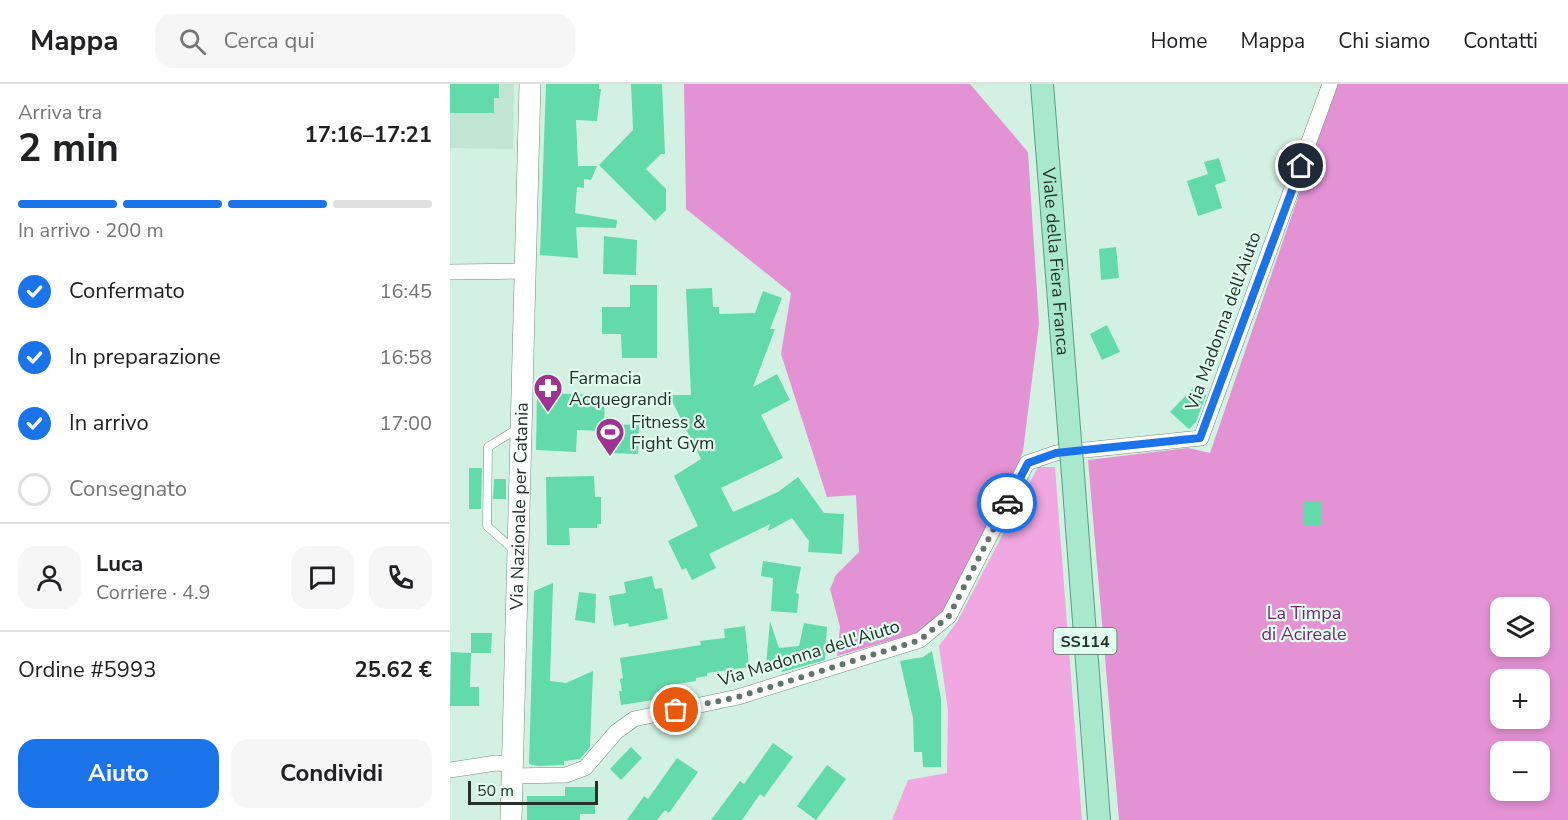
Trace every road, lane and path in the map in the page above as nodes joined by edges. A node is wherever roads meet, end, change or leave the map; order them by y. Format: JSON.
{"nodes":[{"id":1,"x":530,"y":84,"type":"edge"},
{"id":2,"x":1042,"y":84,"type":"edge"},
{"id":3,"x":1330,"y":84,"type":"edge"},
{"id":4,"x":450,"y":272,"type":"edge"},
{"id":5,"x":525,"y":272,"type":"junction"},
{"id":6,"x":521,"y":427,"type":"junction"},
{"id":7,"x":518,"y":553,"type":"junction"},
{"id":8,"x":450,"y":770,"type":"edge"},
{"id":9,"x":512,"y":770,"type":"junction"},
{"id":10,"x":511,"y":820,"type":"edge"},
{"id":11,"x":1099,"y":820,"type":"edge"}],
"edges":[{"from":1,"to":5,"type":"main road","name":"Via Nazionale per Catania"},
{"from":2,"to":11,"type":"main road","name":"Viale della Fiera Franca","number":"SS114"},
{"from":3,"to":9,"type":"street","name":"Via Madonna dell'Aiuto"},
{"from":4,"to":5,"type":"street"},
{"from":5,"to":6,"type":"main road","name":"Via Nazionale per Catania"},
{"from":6,"to":7,"type":"main road","name":"Via Nazionale per Catania"},
{"from":6,"to":7,"type":"lane"},
{"from":7,"to":9,"type":"main road","name":"Via Nazionale per Catania"},
{"from":8,"to":9,"type":"street"},
{"from":9,"to":10,"type":"main road","name":"Via Nazionale per Catania"}]}
